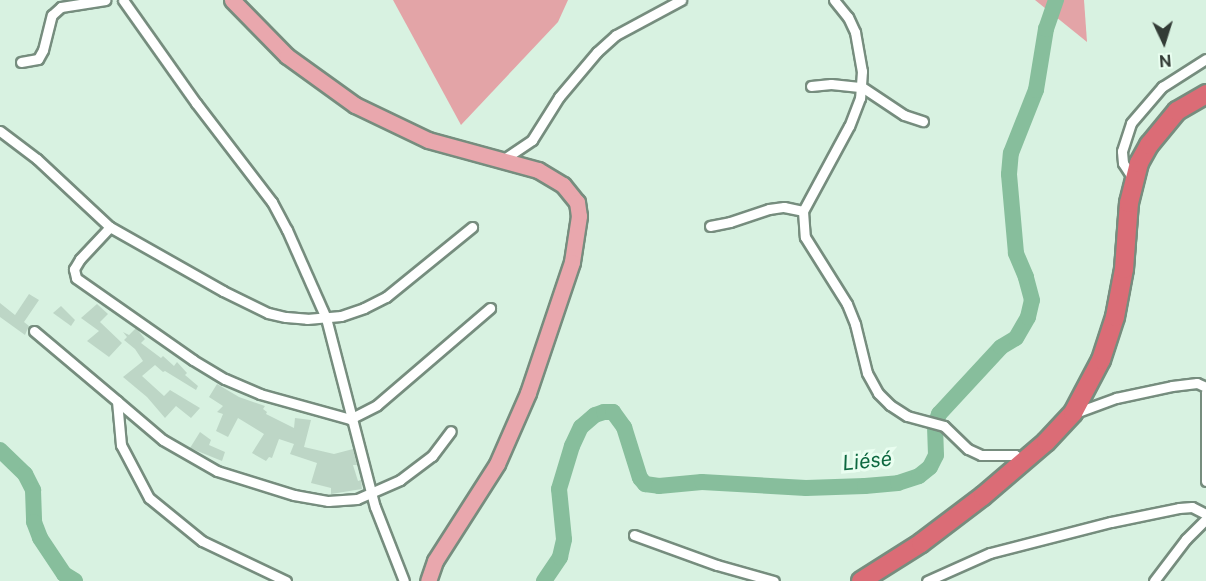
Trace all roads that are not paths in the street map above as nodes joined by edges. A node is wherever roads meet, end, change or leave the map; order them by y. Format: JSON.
{"nodes":[{"id":1,"x":105,"y":0,"type":"edge"},
{"id":2,"x":123,"y":0,"type":"edge"},
{"id":3,"x":232,"y":0,"type":"edge"},
{"id":4,"x":681,"y":0,"type":"edge"},
{"id":5,"x":834,"y":0,"type":"edge"},
{"id":6,"x":1206,"y":59,"type":"edge"},
{"id":7,"x":21,"y":63,"type":"dead end"},
{"id":8,"x":811,"y":86,"type":"dead end"},
{"id":9,"x":862,"y":87,"type":"junction"},
{"id":10,"x":1206,"y":94,"type":"edge"},
{"id":11,"x":923,"y":121,"type":"dead end"},
{"id":12,"x":0,"y":131,"type":"edge"},
{"id":13,"x":504,"y":159,"type":"junction"},
{"id":14,"x":1134,"y":180,"type":"junction"},
{"id":15,"x":803,"y":211,"type":"junction"},
{"id":16,"x":710,"y":226,"type":"dead end"},
{"id":17,"x":110,"y":227,"type":"junction"},
{"id":18,"x":472,"y":227,"type":"dead end"},
{"id":19,"x":490,"y":308,"type":"dead end"},
{"id":20,"x":326,"y":318,"type":"junction"},
{"id":21,"x":34,"y":331,"type":"dead end"},
{"id":22,"x":1206,"y":387,"type":"edge"},
{"id":23,"x":1206,"y":392,"type":"edge"},
{"id":24,"x":117,"y":401,"type":"junction"},
{"id":25,"x":1073,"y":413,"type":"junction"},
{"id":26,"x":350,"y":418,"type":"junction"},
{"id":27,"x":451,"y":431,"type":"dead end"},
{"id":28,"x":1023,"y":463,"type":"junction"},
{"id":29,"x":1206,"y":481,"type":"edge"},
{"id":30,"x":372,"y":494,"type":"junction"},
{"id":31,"x":1206,"y":514,"type":"edge"},
{"id":32,"x":1206,"y":519,"type":"edge"},
{"id":33,"x":634,"y":535,"type":"dead end"},
{"id":34,"x":286,"y":581,"type":"edge"},
{"id":35,"x":404,"y":581,"type":"edge"},
{"id":36,"x":428,"y":581,"type":"edge"},
{"id":37,"x":774,"y":581,"type":"edge"},
{"id":38,"x":861,"y":581,"type":"edge"},
{"id":39,"x":927,"y":581,"type":"edge"},
{"id":40,"x":1154,"y":581,"type":"edge"}],
"edges":[{"from":1,"to":7,"type":"street"},
{"from":2,"to":20,"type":"street"},
{"from":3,"to":13,"type":"main road"},
{"from":4,"to":13,"type":"street"},
{"from":5,"to":9,"type":"street"},
{"from":6,"to":14,"type":"street"},
{"from":8,"to":9,"type":"street"},
{"from":9,"to":11,"type":"street"},
{"from":9,"to":15,"type":"street"},
{"from":10,"to":14,"type":"highway"},
{"from":12,"to":17,"type":"street"},
{"from":13,"to":36,"type":"main road"},
{"from":14,"to":25,"type":"highway"},
{"from":15,"to":16,"type":"street"},
{"from":15,"to":28,"type":"street"},
{"from":17,"to":20,"type":"street"},
{"from":17,"to":26,"type":"street"},
{"from":18,"to":20,"type":"street"},
{"from":19,"to":26,"type":"street"},
{"from":20,"to":26,"type":"street"},
{"from":21,"to":24,"type":"street"},
{"from":22,"to":25,"type":"street"},
{"from":23,"to":29,"type":"street"},
{"from":24,"to":30,"type":"street"},
{"from":24,"to":34,"type":"street"},
{"from":25,"to":28,"type":"highway"},
{"from":26,"to":30,"type":"street"},
{"from":27,"to":30,"type":"street"},
{"from":28,"to":38,"type":"highway"},
{"from":30,"to":35,"type":"street"},
{"from":31,"to":39,"type":"street"},
{"from":32,"to":40,"type":"street"},
{"from":33,"to":37,"type":"street"}]}
